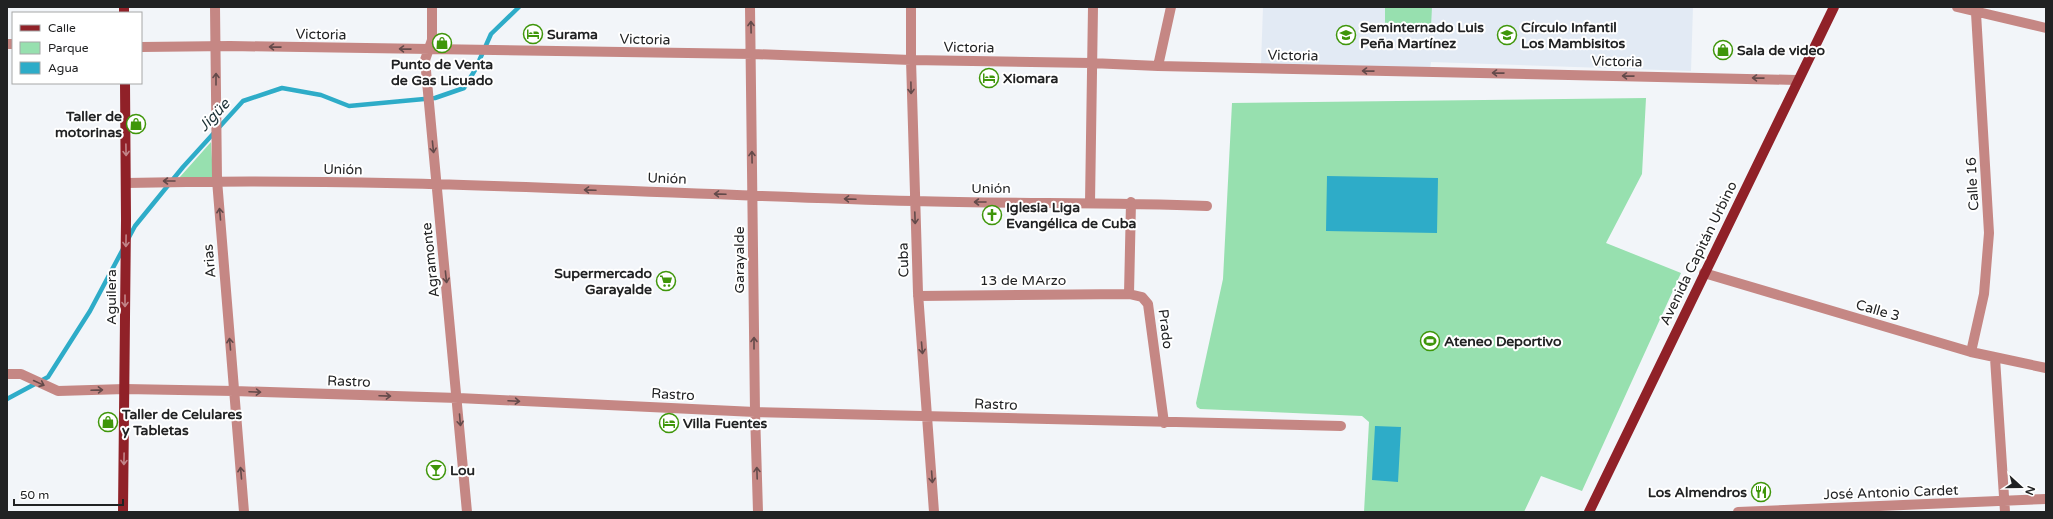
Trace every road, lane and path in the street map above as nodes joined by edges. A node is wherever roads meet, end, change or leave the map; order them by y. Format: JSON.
{"nodes":[{"id":1,"x":215,"y":7,"type":"edge"},
{"id":2,"x":432,"y":7,"type":"edge"},
{"id":3,"x":750,"y":7,"type":"edge"},
{"id":4,"x":911,"y":7,"type":"edge"},
{"id":5,"x":1093,"y":7,"type":"edge"},
{"id":6,"x":1171,"y":7,"type":"edge"},
{"id":7,"x":1834,"y":7,"type":"edge"},
{"id":8,"x":1957,"y":7,"type":"edge"},
{"id":9,"x":1976,"y":13,"type":"junction"},
{"id":10,"x":2046,"y":28,"type":"edge"},
{"id":11,"x":216,"y":46,"type":"junction"},
{"id":12,"x":142,"y":47,"type":"edge"},
{"id":13,"x":427,"y":50,"type":"junction"},
{"id":14,"x":751,"y":54,"type":"junction"},
{"id":15,"x":911,"y":60,"type":"junction"},
{"id":16,"x":1091,"y":63,"type":"junction"},
{"id":17,"x":1158,"y":66,"type":"junction"},
{"id":18,"x":1797,"y":80,"type":"junction"},
{"id":19,"x":125,"y":84,"type":"edge"},
{"id":20,"x":217,"y":180,"type":"junction"},
{"id":21,"x":126,"y":183,"type":"junction"},
{"id":22,"x":437,"y":185,"type":"junction"},
{"id":23,"x":753,"y":195,"type":"junction"},
{"id":24,"x":914,"y":201,"type":"junction"},
{"id":25,"x":1090,"y":202,"type":"junction"},
{"id":26,"x":1131,"y":202,"type":"junction"},
{"id":27,"x":1207,"y":206,"type":"dead end"},
{"id":28,"x":1704,"y":273,"type":"junction"},
{"id":29,"x":1129,"y":294,"type":"junction"},
{"id":30,"x":918,"y":296,"type":"junction"},
{"id":31,"x":1972,"y":352,"type":"junction"},
{"id":32,"x":1995,"y":358,"type":"junction"},
{"id":33,"x":2046,"y":368,"type":"edge"},
{"id":34,"x":7,"y":374,"type":"edge"},
{"id":35,"x":125,"y":389,"type":"junction"},
{"id":36,"x":234,"y":391,"type":"junction"},
{"id":37,"x":458,"y":398,"type":"junction"},
{"id":38,"x":755,"y":412,"type":"junction"},
{"id":39,"x":928,"y":416,"type":"junction"},
{"id":40,"x":1164,"y":423,"type":"junction"},
{"id":41,"x":1341,"y":426,"type":"dead end"},
{"id":42,"x":2046,"y":499,"type":"edge"},
{"id":43,"x":2005,"y":507,"type":"edge"},
{"id":44,"x":123,"y":512,"type":"edge"},
{"id":45,"x":244,"y":512,"type":"edge"},
{"id":46,"x":467,"y":512,"type":"edge"},
{"id":47,"x":758,"y":512,"type":"edge"},
{"id":48,"x":934,"y":512,"type":"edge"},
{"id":49,"x":1589,"y":512,"type":"edge"},
{"id":50,"x":1738,"y":512,"type":"edge"}],
"edges":[{"from":1,"to":11,"type":"street","name":"Arias"},
{"from":2,"to":13,"type":"street","name":"Agramonte"},
{"from":14,"to":3,"type":"street","name":"Garayalde","one_way":true},
{"from":4,"to":15,"type":"street","name":"Cuba"},
{"from":5,"to":16,"type":"street"},
{"from":6,"to":17,"type":"street"},
{"from":7,"to":18,"type":"main road","name":"Avenida Capitán Urbino"},
{"from":8,"to":9,"type":"street"},
{"from":9,"to":10,"type":"street"},
{"from":9,"to":31,"type":"street","name":"Calle 16"},
{"from":11,"to":12,"type":"street","name":"Victoria"},
{"from":13,"to":11,"type":"street","name":"Victoria","one_way":true},
{"from":20,"to":11,"type":"street","name":"Arias","one_way":true},
{"from":13,"to":14,"type":"street","name":"Victoria"},
{"from":13,"to":22,"type":"street","name":"Agramonte","one_way":true},
{"from":14,"to":15,"type":"street","name":"Victoria"},
{"from":23,"to":14,"type":"street","name":"Garayalde","one_way":true},
{"from":15,"to":16,"type":"street","name":"Victoria"},
{"from":15,"to":24,"type":"street","name":"Cuba","one_way":true},
{"from":16,"to":17,"type":"street","name":"Victoria"},
{"from":16,"to":25,"type":"street"},
{"from":18,"to":17,"type":"street","name":"Victoria","one_way":true},
{"from":18,"to":28,"type":"main road","name":"Avenida Capitán Urbino"},
{"from":19,"to":21,"type":"main road","name":"Aguilera","one_way":true},
{"from":20,"to":21,"type":"street","name":"Unión","one_way":true},
{"from":20,"to":22,"type":"street","name":"Unión"},
{"from":36,"to":20,"type":"street","name":"Arias","one_way":true},
{"from":21,"to":35,"type":"main road","name":"Aguilera","one_way":true},
{"from":23,"to":22,"type":"street","name":"Unión","one_way":true},
{"from":22,"to":37,"type":"street","name":"Agramonte","one_way":true},
{"from":24,"to":23,"type":"street","name":"Unión","one_way":true},
{"from":38,"to":23,"type":"street","name":"Garayalde","one_way":true},
{"from":25,"to":24,"type":"street","name":"Unión","one_way":true},
{"from":24,"to":30,"type":"street","name":"Cuba","one_way":true},
{"from":25,"to":26,"type":"street","name":"Unión"},
{"from":26,"to":27,"type":"street","name":"Unión"},
{"from":26,"to":29,"type":"street"},
{"from":28,"to":31,"type":"street","name":"Calle 3"},
{"from":28,"to":49,"type":"main road","name":"Avenida Capitán Urbino"},
{"from":29,"to":30,"type":"street","name":"13 de MArzo"},
{"from":29,"to":40,"type":"street","name":"Prado"},
{"from":30,"to":39,"type":"street","name":"Cuba","one_way":true},
{"from":31,"to":32,"type":"street","name":"Calle 3"},
{"from":32,"to":33,"type":"street","name":"Calle 3"},
{"from":32,"to":43,"type":"street"},
{"from":34,"to":35,"type":"street","name":"Rastro","one_way":true},
{"from":35,"to":36,"type":"street","name":"Rastro"},
{"from":35,"to":44,"type":"main road","name":"Aguilera","one_way":true},
{"from":36,"to":37,"type":"street","name":"Rastro","one_way":true},
{"from":45,"to":36,"type":"street","name":"Arias","one_way":true},
{"from":37,"to":38,"type":"street","name":"Rastro","one_way":true},
{"from":37,"to":46,"type":"street","name":"Agramonte","one_way":true},
{"from":38,"to":39,"type":"street","name":"Rastro"},
{"from":47,"to":38,"type":"street","name":"Garayalde","one_way":true},
{"from":39,"to":40,"type":"street","name":"Rastro"},
{"from":39,"to":48,"type":"street","name":"Cuba","one_way":true},
{"from":40,"to":41,"type":"street","name":"Rastro"},
{"from":42,"to":43,"type":"street","name":"José Antonio Cardet"},
{"from":43,"to":50,"type":"street","name":"José Antonio Cardet"}]}
